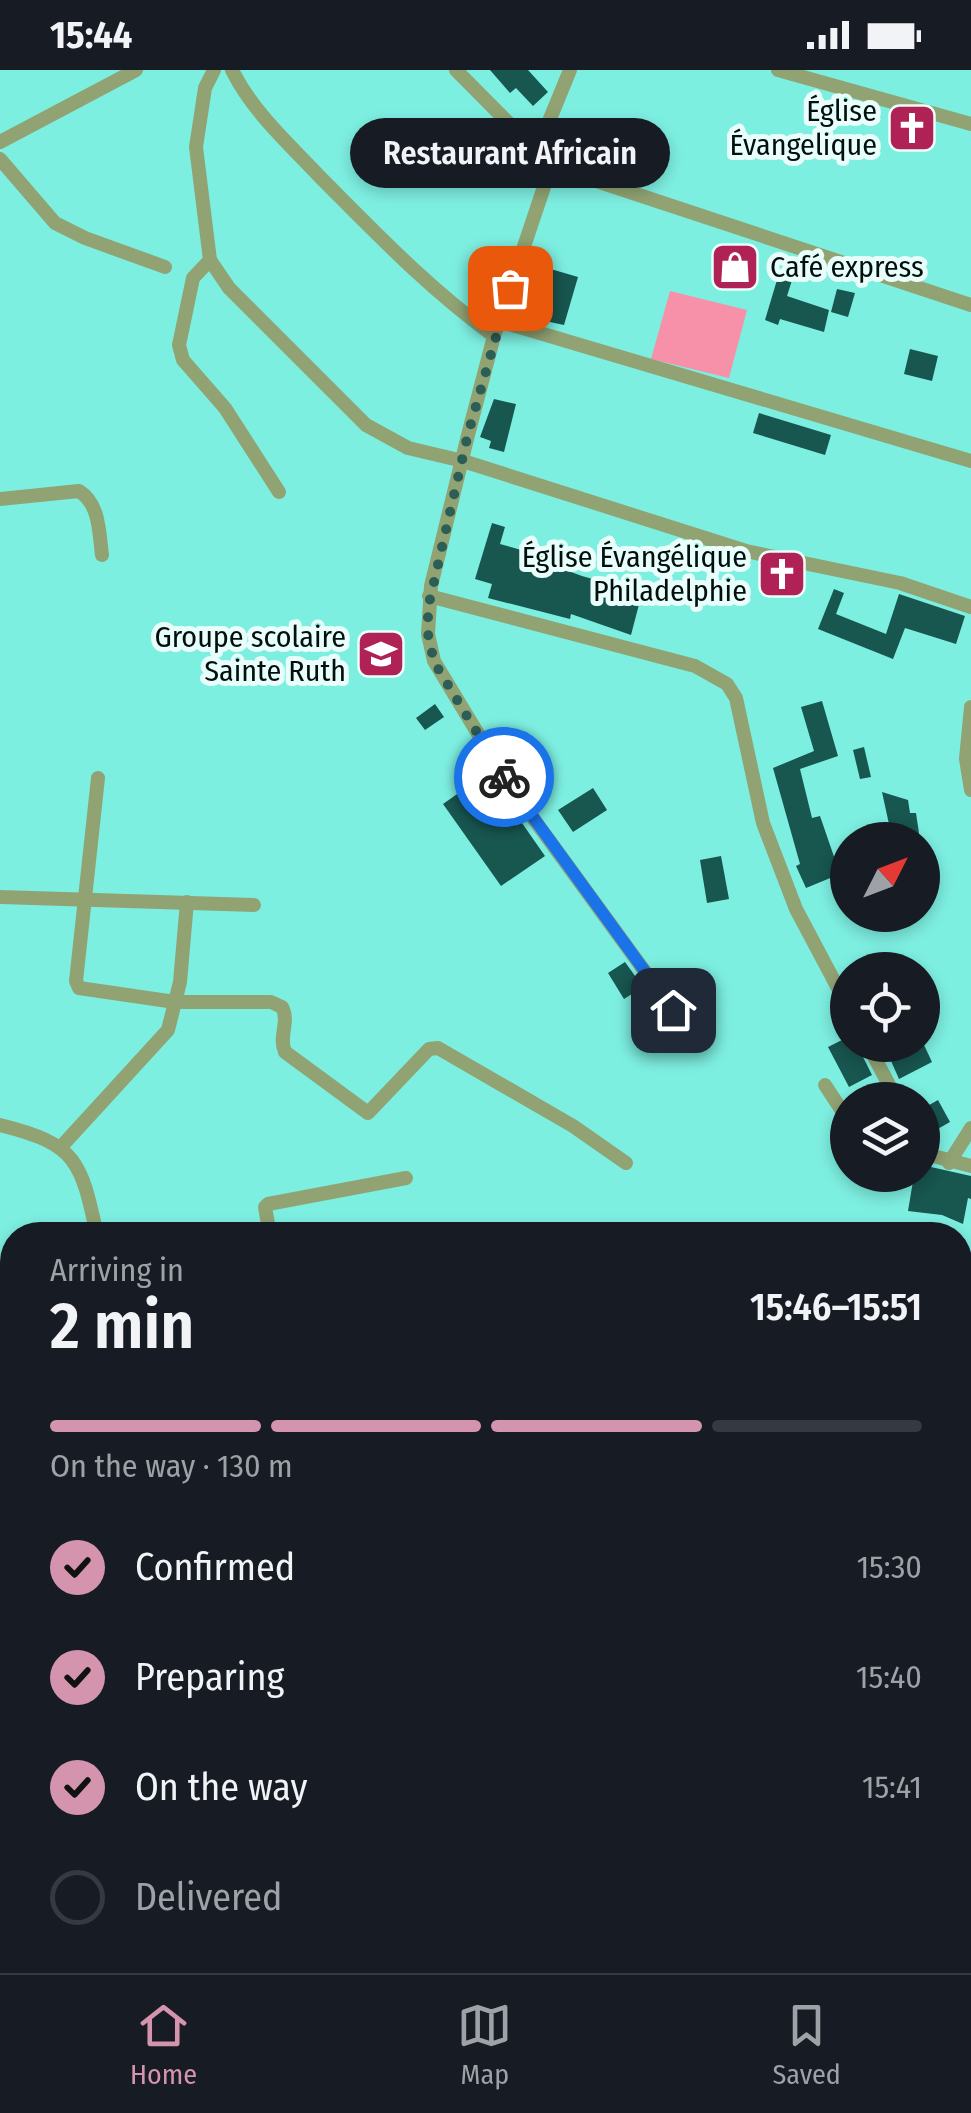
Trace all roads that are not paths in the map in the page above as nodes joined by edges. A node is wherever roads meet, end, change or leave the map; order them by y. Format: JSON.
{"nodes":[{"id":1,"x":136,"y":70,"type":"edge"},
{"id":2,"x":214,"y":70,"type":"edge"},
{"id":3,"x":232,"y":70,"type":"edge"},
{"id":4,"x":456,"y":70,"type":"edge"},
{"id":5,"x":570,"y":70,"type":"edge"},
{"id":6,"x":778,"y":70,"type":"edge"},
{"id":7,"x":971,"y":124,"type":"edge"},
{"id":8,"x":0,"y":142,"type":"edge"},
{"id":9,"x":536,"y":153,"type":"junction"},
{"id":10,"x":0,"y":159,"type":"edge"},
{"id":11,"x":551,"y":166,"type":"junction"},
{"id":12,"x":210,"y":260,"type":"junction"},
{"id":13,"x":165,"y":267,"type":"dead end"},
{"id":14,"x":971,"y":306,"type":"edge"},
{"id":15,"x":499,"y":321,"type":"junction"},
{"id":16,"x":494,"y":336,"type":"junction"},
{"id":17,"x":463,"y":461,"type":"junction"},
{"id":18,"x":971,"y":461,"type":"edge"},
{"id":19,"x":279,"y":492,"type":"dead end"},
{"id":20,"x":0,"y":499,"type":"edge"},
{"id":21,"x":102,"y":555,"type":"dead end"},
{"id":22,"x":429,"y":596,"type":"junction"},
{"id":23,"x":971,"y":607,"type":"edge"},
{"id":24,"x":971,"y":707,"type":"edge"},
{"id":25,"x":98,"y":778,"type":"dead end"},
{"id":26,"x":971,"y":790,"type":"edge"},
{"id":27,"x":0,"y":897,"type":"edge"},
{"id":28,"x":87,"y":898,"type":"junction"},
{"id":29,"x":187,"y":902,"type":"junction"},
{"id":30,"x":254,"y":905,"type":"dead end"},
{"id":31,"x":830,"y":973,"type":"edge"},
{"id":32,"x":175,"y":1002,"type":"junction"},
{"id":33,"x":673,"y":1010,"type":"dead end"},
{"id":34,"x":826,"y":1085,"type":"dead end"},
{"id":35,"x":830,"y":1091,"type":"edge"},
{"id":36,"x":0,"y":1125,"type":"edge"},
{"id":37,"x":971,"y":1128,"type":"edge"},
{"id":38,"x":60,"y":1148,"type":"junction"},
{"id":39,"x":940,"y":1159,"type":"edge"},
{"id":40,"x":948,"y":1162,"type":"junction"},
{"id":41,"x":626,"y":1163,"type":"dead end"},
{"id":42,"x":971,"y":1166,"type":"edge"},
{"id":43,"x":406,"y":1178,"type":"dead end"},
{"id":44,"x":94,"y":1222,"type":"edge"},
{"id":45,"x":268,"y":1222,"type":"edge"}],
"edges":[{"from":1,"to":8,"type":"street"},
{"from":2,"to":12,"type":"street"},
{"from":3,"to":16,"type":"street"},
{"from":4,"to":9,"type":"street"},
{"from":5,"to":9,"type":"street"},
{"from":6,"to":7,"type":"street"},
{"from":9,"to":11,"type":"street"},
{"from":10,"to":13,"type":"street"},
{"from":11,"to":14,"type":"street"},
{"from":11,"to":15,"type":"street"},
{"from":12,"to":17,"type":"street"},
{"from":12,"to":19,"type":"street"},
{"from":15,"to":16,"type":"street"},
{"from":15,"to":18,"type":"street"},
{"from":16,"to":17,"type":"street"},
{"from":17,"to":22,"type":"street"},
{"from":17,"to":23,"type":"street"},
{"from":20,"to":21,"type":"street"},
{"from":22,"to":31,"type":"street"},
{"from":22,"to":33,"type":"street"},
{"from":24,"to":26,"type":"street"},
{"from":25,"to":28,"type":"street"},
{"from":27,"to":28,"type":"street"},
{"from":28,"to":29,"type":"street"},
{"from":28,"to":32,"type":"street"},
{"from":29,"to":30,"type":"street"},
{"from":29,"to":32,"type":"street"},
{"from":32,"to":38,"type":"street"},
{"from":32,"to":41,"type":"street"},
{"from":34,"to":35,"type":"street"},
{"from":36,"to":38,"type":"street"},
{"from":37,"to":40,"type":"street"},
{"from":38,"to":44,"type":"street"},
{"from":39,"to":40,"type":"street"},
{"from":40,"to":42,"type":"street"},
{"from":43,"to":45,"type":"street"}]}
